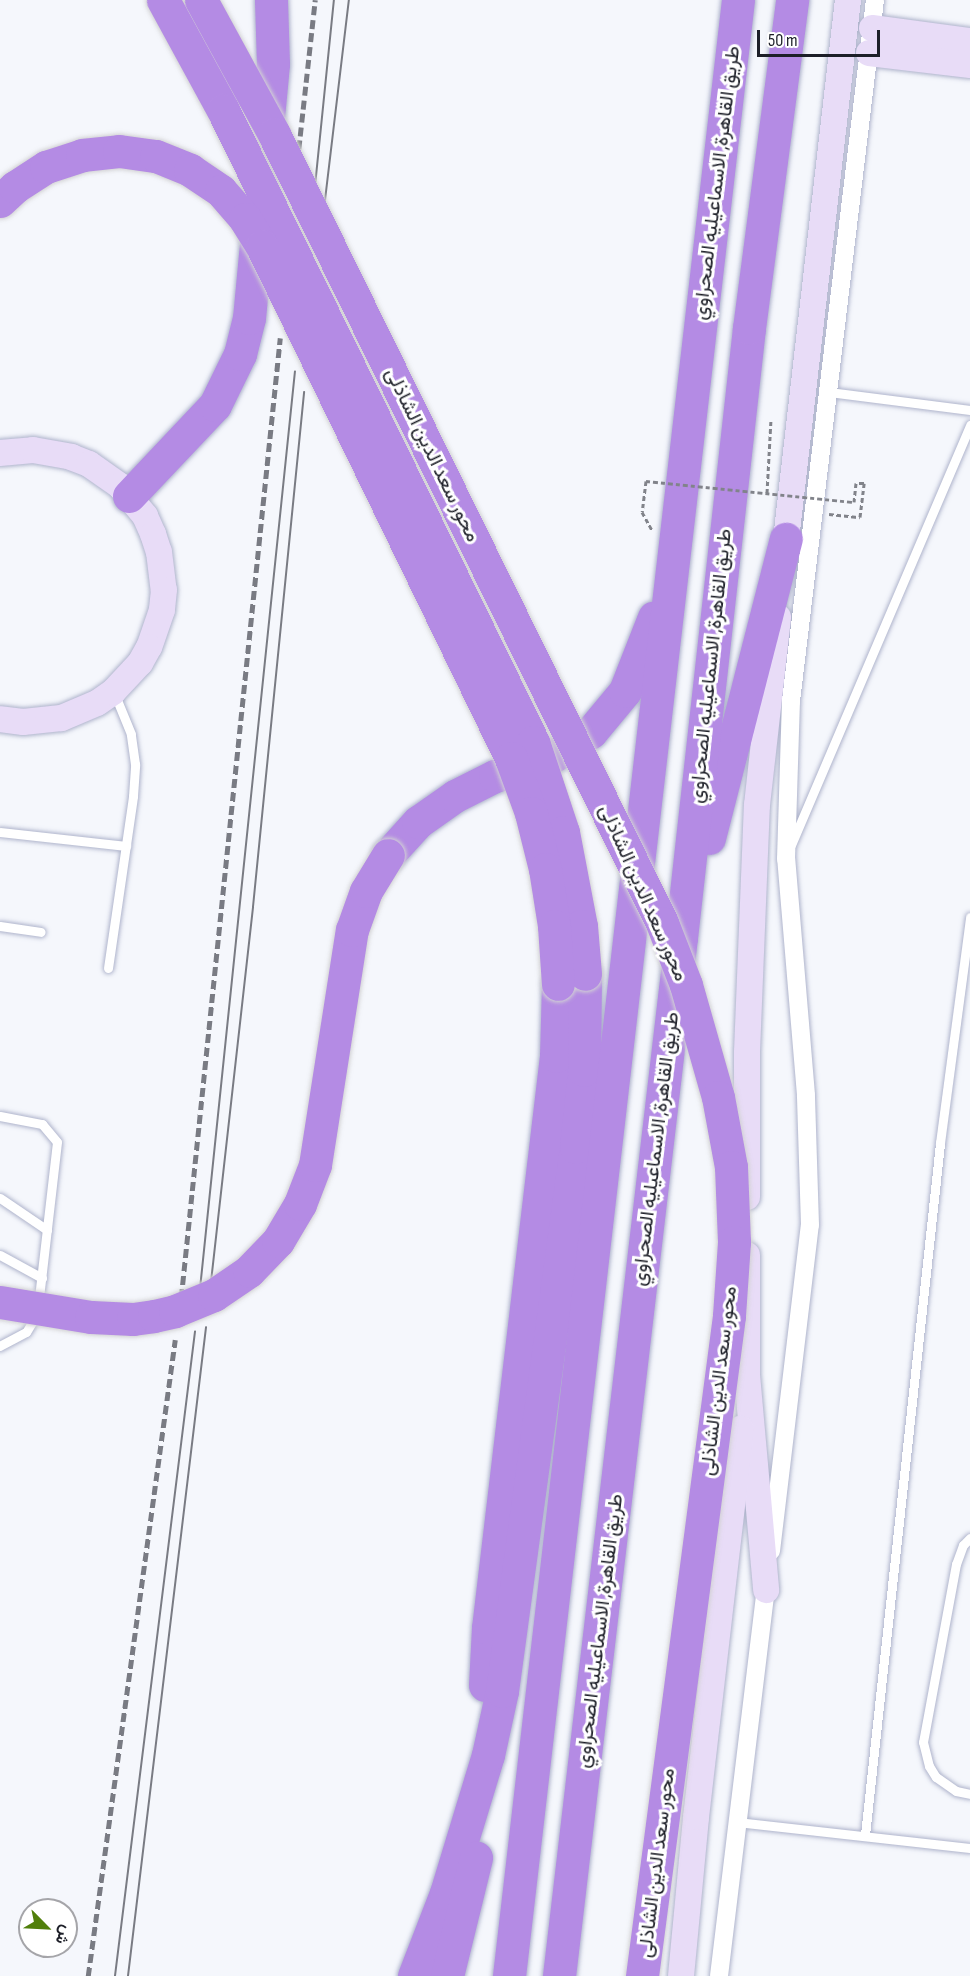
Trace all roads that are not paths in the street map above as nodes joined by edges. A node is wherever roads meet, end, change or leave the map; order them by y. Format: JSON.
{"nodes":[{"id":1,"x":163,"y":0,"type":"edge"},
{"id":2,"x":201,"y":0,"type":"edge"},
{"id":3,"x":271,"y":0,"type":"edge"},
{"id":4,"x":738,"y":0,"type":"edge"},
{"id":5,"x":792,"y":0,"type":"edge"},
{"id":6,"x":848,"y":0,"type":"edge"},
{"id":7,"x":875,"y":0,"type":"edge"},
{"id":8,"x":970,"y":40,"type":"edge"},
{"id":9,"x":870,"y":41,"type":"junction"},
{"id":10,"x":970,"y":65,"type":"edge"},
{"id":11,"x":0,"y":201,"type":"edge"},
{"id":12,"x":829,"y":392,"type":"junction"},
{"id":13,"x":970,"y":410,"type":"edge"},
{"id":14,"x":970,"y":425,"type":"edge"},
{"id":15,"x":0,"y":453,"type":"edge"},
{"id":16,"x":129,"y":496,"type":"junction"},
{"id":17,"x":786,"y":539,"type":"junction"},
{"id":18,"x":673,"y":564,"type":"junction"},
{"id":19,"x":113,"y":692,"type":"junction"},
{"id":20,"x":0,"y":719,"type":"edge"},
{"id":21,"x":0,"y":832,"type":"edge"},
{"id":22,"x":126,"y":846,"type":"junction"},
{"id":23,"x":786,"y":859,"type":"junction"},
{"id":24,"x":970,"y":917,"type":"edge"},
{"id":25,"x":0,"y":926,"type":"edge"},
{"id":26,"x":42,"y":932,"type":"dead end"},
{"id":27,"x":681,"y":938,"type":"junction"},
{"id":28,"x":108,"y":968,"type":"dead end"},
{"id":29,"x":572,"y":979,"type":"junction"},
{"id":30,"x":0,"y":1116,"type":"edge"},
{"id":31,"x":0,"y":1198,"type":"edge"},
{"id":32,"x":47,"y":1230,"type":"junction"},
{"id":33,"x":0,"y":1255,"type":"edge"},
{"id":34,"x":42,"y":1278,"type":"junction"},
{"id":35,"x":0,"y":1302,"type":"edge"},
{"id":36,"x":0,"y":1346,"type":"edge"},
{"id":37,"x":747,"y":1376,"type":"junction"},
{"id":38,"x":970,"y":1538,"type":"edge"},
{"id":39,"x":766,"y":1590,"type":"junction"},
{"id":40,"x":488,"y":1755,"type":"junction"},
{"id":41,"x":970,"y":1794,"type":"edge"},
{"id":42,"x":736,"y":1821,"type":"junction"},
{"id":43,"x":866,"y":1835,"type":"junction"},
{"id":44,"x":970,"y":1848,"type":"edge"},
{"id":45,"x":508,"y":1967,"type":"edge"},
{"id":46,"x":414,"y":1976,"type":"edge"},
{"id":47,"x":447,"y":1976,"type":"edge"},
{"id":48,"x":559,"y":1976,"type":"edge"},
{"id":49,"x":642,"y":1976,"type":"edge"},
{"id":50,"x":681,"y":1976,"type":"edge"},
{"id":51,"x":718,"y":1976,"type":"edge"}],
"edges":[{"from":1,"to":29,"type":"highway","name":"محور سعد الدين الشاذلى","bridge":true},
{"from":2,"to":49,"type":"highway","name":"محور سعد الدين الشاذلى","bridge":true},
{"from":3,"to":16,"type":"highway"},
{"from":4,"to":18,"type":"highway","name":"طريق القاهرة, الاسماعيليه الصحراوي"},
{"from":5,"to":27,"type":"highway","name":"طريق القاهرة, الاسماعيليه الصحراوي"},
{"from":6,"to":17,"type":"street"},
{"from":7,"to":9,"type":"street"},
{"from":8,"to":9,"type":"street"},
{"from":9,"to":10,"type":"street"},
{"from":9,"to":12,"type":"street"},
{"from":11,"to":29,"type":"highway","bridge":true},
{"from":12,"to":13,"type":"lane"},
{"from":12,"to":23,"type":"street"},
{"from":14,"to":23,"type":"lane"},
{"from":15,"to":16,"type":"street"},
{"from":16,"to":19,"type":"street"},
{"from":17,"to":27,"type":"highway"},
{"from":17,"to":37,"type":"street"},
{"from":18,"to":35,"type":"highway","bridge":true},
{"from":18,"to":45,"type":"highway","name":"طريق القاهرة, الاسماعيليه الصحراوي"},
{"from":19,"to":20,"type":"street"},
{"from":19,"to":22,"type":"lane"},
{"from":21,"to":22,"type":"lane"},
{"from":22,"to":28,"type":"lane"},
{"from":23,"to":39,"type":"street"},
{"from":24,"to":43,"type":"lane"},
{"from":25,"to":26,"type":"lane"},
{"from":27,"to":48,"type":"highway","name":"طريق القاهرة, الاسماعيليه الصحراوي"},
{"from":29,"to":40,"type":"highway","name":"محور سعد الدين الشاذلى"},
{"from":30,"to":32,"type":"lane"},
{"from":31,"to":32,"type":"lane"},
{"from":32,"to":34,"type":"lane"},
{"from":33,"to":34,"type":"lane"},
{"from":34,"to":36,"type":"lane"},
{"from":37,"to":39,"type":"street"},
{"from":37,"to":50,"type":"street"},
{"from":38,"to":41,"type":"lane"},
{"from":39,"to":42,"type":"street"},
{"from":40,"to":46,"type":"highway"},
{"from":40,"to":47,"type":"highway"},
{"from":42,"to":43,"type":"lane"},
{"from":42,"to":51,"type":"street"},
{"from":43,"to":44,"type":"lane"}]}
